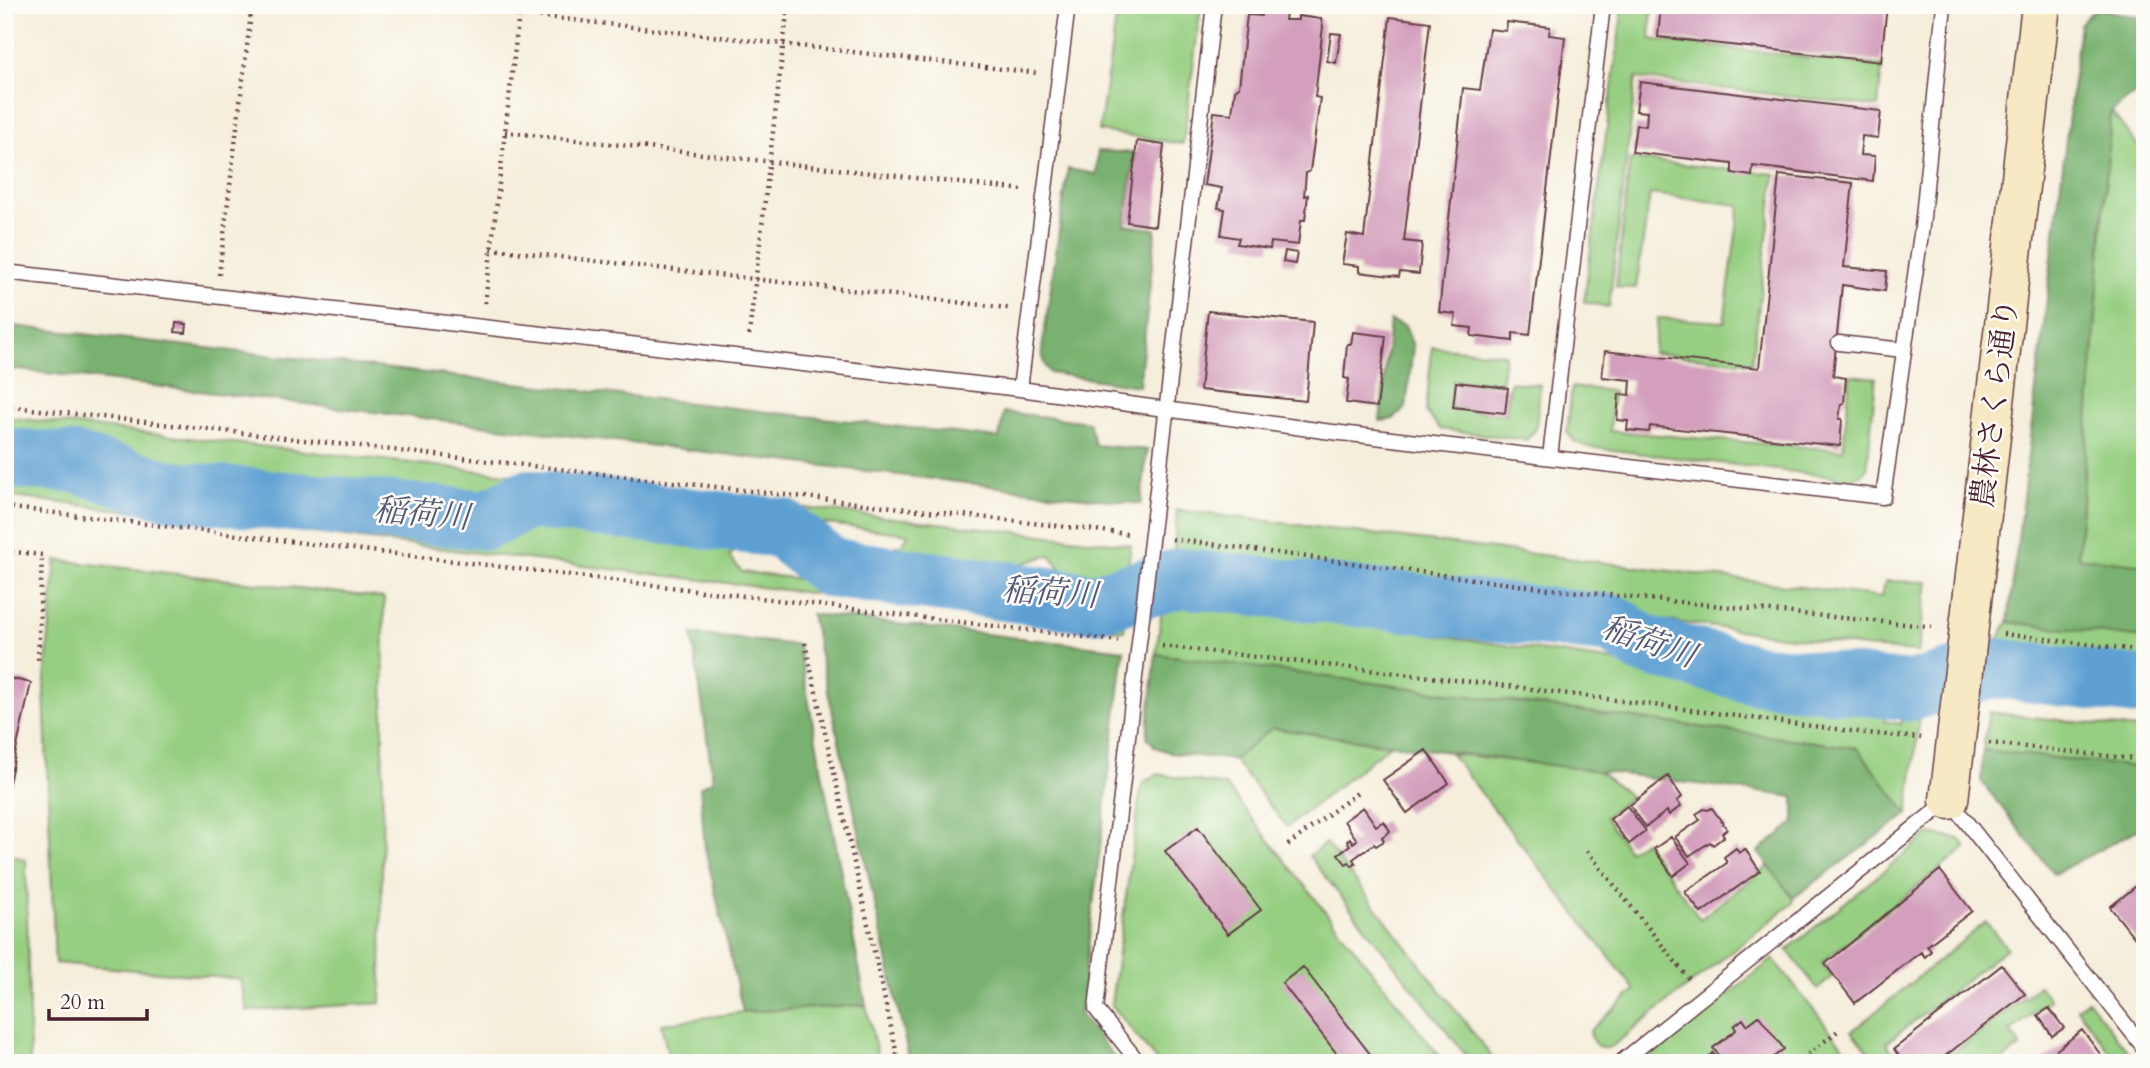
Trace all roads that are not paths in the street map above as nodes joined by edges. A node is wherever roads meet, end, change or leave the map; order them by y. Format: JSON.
{"nodes":[{"id":1,"x":1068,"y":5,"type":"edge"},
{"id":2,"x":1214,"y":5,"type":"edge"},
{"id":3,"x":1603,"y":5,"type":"edge"},
{"id":4,"x":1944,"y":5,"type":"edge"},
{"id":5,"x":2041,"y":5,"type":"edge"},
{"id":6,"x":5,"y":272,"type":"edge"},
{"id":7,"x":1839,"y":343,"type":"dead end"},
{"id":8,"x":1903,"y":350,"type":"junction"},
{"id":9,"x":1020,"y":389,"type":"junction"},
{"id":10,"x":1166,"y":411,"type":"junction"},
{"id":11,"x":1550,"y":457,"type":"junction"},
{"id":12,"x":1949,"y":800,"type":"junction"},
{"id":13,"x":2145,"y":1049,"type":"edge"},
{"id":14,"x":1139,"y":1063,"type":"edge"},
{"id":15,"x":1619,"y":1063,"type":"edge"}],
"edges":[{"from":1,"to":9,"type":"lane"},
{"from":2,"to":10,"type":"lane"},
{"from":3,"to":11,"type":"lane"},
{"from":4,"to":8,"type":"lane"},
{"from":5,"to":12,"type":"street","name":"農林さくら通り"},
{"from":6,"to":9,"type":"lane"},
{"from":7,"to":8,"type":"lane"},
{"from":8,"to":11,"type":"lane"},
{"from":9,"to":10,"type":"lane"},
{"from":10,"to":11,"type":"lane"},
{"from":10,"to":14,"type":"lane"},
{"from":12,"to":13,"type":"lane"},
{"from":12,"to":15,"type":"lane"}]}
